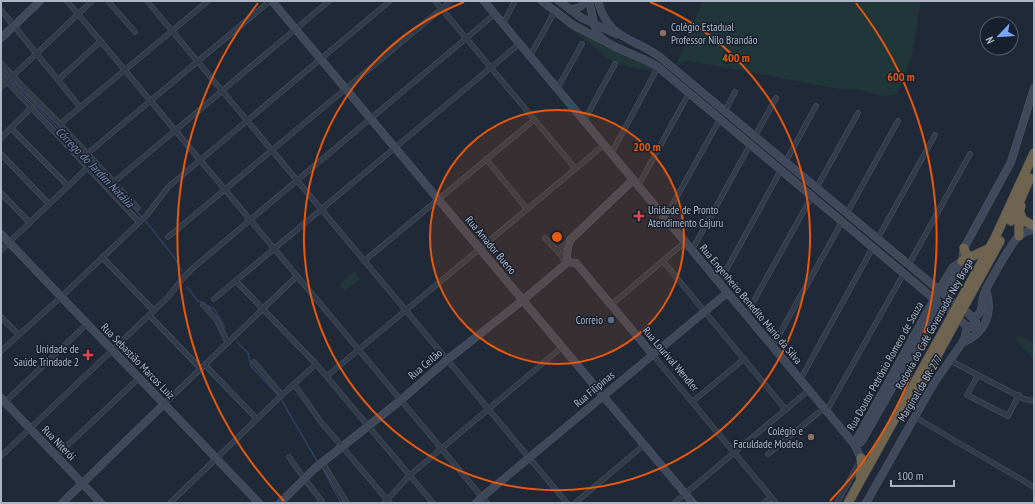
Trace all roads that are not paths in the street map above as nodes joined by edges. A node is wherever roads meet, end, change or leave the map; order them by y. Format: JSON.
{"nodes":[{"id":1,"x":40,"y":1,"type":"edge"},
{"id":2,"x":67,"y":1,"type":"edge"},
{"id":3,"x":92,"y":1,"type":"edge"},
{"id":4,"x":108,"y":1,"type":"edge"},
{"id":5,"x":147,"y":1,"type":"edge"},
{"id":6,"x":208,"y":1,"type":"edge"},
{"id":7,"x":271,"y":1,"type":"edge"},
{"id":8,"x":329,"y":1,"type":"edge"},
{"id":9,"x":390,"y":1,"type":"edge"},
{"id":10,"x":435,"y":1,"type":"edge"},
{"id":11,"x":451,"y":1,"type":"edge"},
{"id":12,"x":484,"y":1,"type":"edge"},
{"id":13,"x":515,"y":1,"type":"edge"},
{"id":14,"x":542,"y":1,"type":"edge"},
{"id":15,"x":559,"y":1,"type":"edge"},
{"id":16,"x":585,"y":1,"type":"edge"},
{"id":17,"x":589,"y":1,"type":"edge"},
{"id":18,"x":598,"y":1,"type":"edge"},
{"id":19,"x":442,"y":9,"type":"junction"},
{"id":20,"x":1,"y":10,"type":"edge"},
{"id":21,"x":570,"y":10,"type":"junction"},
{"id":22,"x":555,"y":11,"type":"junction"},
{"id":23,"x":78,"y":14,"type":"junction"},
{"id":24,"x":495,"y":14,"type":"junction"},
{"id":25,"x":503,"y":24,"type":"junction"},
{"id":26,"x":595,"y":25,"type":"junction"},
{"id":27,"x":14,"y":26,"type":"junction"},
{"id":28,"x":296,"y":29,"type":"junction"},
{"id":29,"x":172,"y":31,"type":"junction"},
{"id":30,"x":135,"y":32,"type":"dead end"},
{"id":31,"x":1,"y":38,"type":"edge"},
{"id":32,"x":466,"y":38,"type":"junction"},
{"id":33,"x":623,"y":38,"type":"junction"},
{"id":34,"x":101,"y":41,"type":"junction"},
{"id":35,"x":606,"y":42,"type":"junction"},
{"id":36,"x":519,"y":44,"type":"junction"},
{"id":37,"x":582,"y":44,"type":"dead end"},
{"id":38,"x":36,"y":54,"type":"junction"},
{"id":39,"x":530,"y":56,"type":"junction"},
{"id":40,"x":321,"y":59,"type":"junction"},
{"id":41,"x":198,"y":61,"type":"junction"},
{"id":42,"x":1,"y":63,"type":"edge"},
{"id":43,"x":615,"y":64,"type":"dead end"},
{"id":44,"x":658,"y":67,"type":"junction"},
{"id":45,"x":491,"y":68,"type":"junction"},
{"id":46,"x":125,"y":70,"type":"junction"},
{"id":47,"x":1,"y":75,"type":"edge"},
{"id":48,"x":13,"y":76,"type":"junction"},
{"id":49,"x":58,"y":80,"type":"junction"},
{"id":50,"x":7,"y":81,"type":"junction"},
{"id":51,"x":1,"y":87,"type":"edge"},
{"id":52,"x":1034,"y":88,"type":"edge"},
{"id":53,"x":346,"y":89,"type":"junction"},
{"id":54,"x":557,"y":89,"type":"junction"},
{"id":55,"x":222,"y":91,"type":"junction"},
{"id":56,"x":736,"y":92,"type":"dead end"},
{"id":57,"x":689,"y":94,"type":"junction"},
{"id":58,"x":706,"y":95,"type":"junction"},
{"id":59,"x":776,"y":98,"type":"dead end"},
{"id":60,"x":151,"y":100,"type":"junction"},
{"id":61,"x":700,"y":102,"type":"junction"},
{"id":62,"x":714,"y":102,"type":"junction"},
{"id":63,"x":816,"y":106,"type":"dead end"},
{"id":64,"x":32,"y":107,"type":"junction"},
{"id":65,"x":80,"y":107,"type":"junction"},
{"id":66,"x":710,"y":111,"type":"junction"},
{"id":67,"x":725,"y":111,"type":"junction"},
{"id":68,"x":858,"y":113,"type":"dead end"},
{"id":69,"x":370,"y":118,"type":"junction"},
{"id":70,"x":720,"y":119,"type":"junction"},
{"id":71,"x":534,"y":120,"type":"junction"},
{"id":72,"x":247,"y":121,"type":"junction"},
{"id":73,"x":584,"y":121,"type":"junction"},
{"id":74,"x":898,"y":121,"type":"dead end"},
{"id":75,"x":60,"y":124,"type":"junction"},
{"id":76,"x":11,"y":128,"type":"junction"},
{"id":77,"x":176,"y":130,"type":"junction"},
{"id":78,"x":935,"y":135,"type":"dead end"},
{"id":79,"x":755,"y":136,"type":"junction"},
{"id":80,"x":1,"y":138,"type":"edge"},
{"id":81,"x":604,"y":145,"type":"junction"},
{"id":82,"x":750,"y":145,"type":"junction"},
{"id":83,"x":395,"y":148,"type":"junction"},
{"id":84,"x":272,"y":150,"type":"junction"},
{"id":85,"x":88,"y":153,"type":"junction"},
{"id":86,"x":1034,"y":153,"type":"edge"},
{"id":87,"x":1,"y":154,"type":"edge"},
{"id":88,"x":611,"y":154,"type":"junction"},
{"id":89,"x":970,"y":154,"type":"dead end"},
{"id":90,"x":200,"y":160,"type":"junction"},
{"id":91,"x":486,"y":160,"type":"junction"},
{"id":92,"x":788,"y":164,"type":"junction"},
{"id":93,"x":88,"y":168,"type":"junction"},
{"id":94,"x":575,"y":168,"type":"junction"},
{"id":95,"x":1034,"y":169,"type":"edge"},
{"id":96,"x":783,"y":173,"type":"junction"},
{"id":97,"x":804,"y":176,"type":"junction"},
{"id":98,"x":297,"y":180,"type":"junction"},
{"id":99,"x":114,"y":182,"type":"junction"},
{"id":100,"x":635,"y":183,"type":"junction"},
{"id":101,"x":798,"y":185,"type":"junction"},
{"id":102,"x":68,"y":186,"type":"junction"},
{"id":103,"x":817,"y":187,"type":"junction"},
{"id":104,"x":1025,"y":189,"type":"junction"},
{"id":105,"x":225,"y":190,"type":"junction"},
{"id":106,"x":1,"y":192,"type":"edge"},
{"id":107,"x":812,"y":196,"type":"junction"},
{"id":108,"x":438,"y":199,"type":"junction"},
{"id":109,"x":49,"y":204,"type":"junction"},
{"id":110,"x":138,"y":208,"type":"dead end"},
{"id":111,"x":321,"y":209,"type":"junction"},
{"id":112,"x":527,"y":209,"type":"junction"},
{"id":113,"x":1019,"y":212,"type":"junction"},
{"id":114,"x":847,"y":213,"type":"junction"},
{"id":115,"x":665,"y":218,"type":"junction"},
{"id":116,"x":250,"y":220,"type":"junction"},
{"id":117,"x":30,"y":222,"type":"junction"},
{"id":118,"x":139,"y":222,"type":"junction"},
{"id":119,"x":842,"y":222,"type":"junction"},
{"id":120,"x":1034,"y":226,"type":"edge"},
{"id":121,"x":1034,"y":229,"type":"edge"},
{"id":122,"x":1,"y":234,"type":"edge"},
{"id":123,"x":1019,"y":236,"type":"junction"},
{"id":124,"x":573,"y":237,"type":"junction"},
{"id":125,"x":168,"y":238,"type":"dead end"},
{"id":126,"x":545,"y":238,"type":"dead end"},
{"id":127,"x":878,"y":238,"type":"junction"},
{"id":128,"x":685,"y":242,"type":"junction"},
{"id":129,"x":9,"y":243,"type":"junction"},
{"id":130,"x":873,"y":247,"type":"junction"},
{"id":131,"x":274,"y":248,"type":"junction"},
{"id":132,"x":479,"y":248,"type":"junction"},
{"id":133,"x":964,"y":248,"type":"joint"},
{"id":134,"x":990,"y":248,"type":"junction"},
{"id":135,"x":890,"y":249,"type":"junction"},
{"id":136,"x":1,"y":250,"type":"edge"},
{"id":137,"x":692,"y":250,"type":"junction"},
{"id":138,"x":557,"y":251,"type":"junction"},
{"id":139,"x":883,"y":256,"type":"junction"},
{"id":140,"x":102,"y":257,"type":"junction"},
{"id":141,"x":901,"y":258,"type":"junction"},
{"id":142,"x":966,"y":259,"type":"junction"},
{"id":143,"x":364,"y":261,"type":"junction"},
{"id":144,"x":663,"y":261,"type":"junction"},
{"id":145,"x":566,"y":263,"type":"junction"},
{"id":146,"x":909,"y":264,"type":"junction"},
{"id":147,"x":895,"y":266,"type":"junction"},
{"id":148,"x":904,"y":273,"type":"junction"},
{"id":149,"x":297,"y":276,"type":"junction"},
{"id":150,"x":236,"y":281,"type":"junction"},
{"id":151,"x":719,"y":283,"type":"junction"},
{"id":152,"x":940,"y":290,"type":"junction"},
{"id":153,"x":986,"y":290,"type":"junction"},
{"id":154,"x":727,"y":293,"type":"junction"},
{"id":155,"x":61,"y":297,"type":"junction"},
{"id":156,"x":214,"y":299,"type":"dead end"},
{"id":157,"x":523,"y":300,"type":"junction"},
{"id":158,"x":937,"y":301,"type":"junction"},
{"id":159,"x":203,"y":305,"type":"dead end"},
{"id":160,"x":611,"y":305,"type":"junction"},
{"id":161,"x":263,"y":309,"type":"junction"},
{"id":162,"x":946,"y":309,"type":"dead end"},
{"id":163,"x":406,"y":310,"type":"junction"},
{"id":164,"x":154,"y":311,"type":"junction"},
{"id":165,"x":705,"y":312,"type":"junction"},
{"id":166,"x":149,"y":315,"type":"junction"},
{"id":167,"x":746,"y":315,"type":"junction"},
{"id":168,"x":971,"y":316,"type":"junction"},
{"id":169,"x":1,"y":317,"type":"edge"},
{"id":170,"x":87,"y":324,"type":"junction"},
{"id":171,"x":965,"y":324,"type":"junction"},
{"id":172,"x":978,"y":326,"type":"junction"},
{"id":173,"x":18,"y":334,"type":"junction"},
{"id":174,"x":228,"y":343,"type":"junction"},
{"id":175,"x":962,"y":343,"type":"junction"},
{"id":176,"x":562,"y":347,"type":"junction"},
{"id":177,"x":772,"y":347,"type":"junction"},
{"id":178,"x":358,"y":349,"type":"junction"},
{"id":179,"x":112,"y":350,"type":"junction"},
{"id":180,"x":1,"y":351,"type":"edge"},
{"id":181,"x":653,"y":355,"type":"junction"},
{"id":182,"x":744,"y":359,"type":"junction"},
{"id":183,"x":447,"y":360,"type":"junction"},
{"id":184,"x":950,"y":360,"type":"junction"},
{"id":185,"x":254,"y":362,"type":"dead end"},
{"id":186,"x":316,"y":364,"type":"junction"},
{"id":187,"x":203,"y":367,"type":"junction"},
{"id":188,"x":978,"y":375,"type":"junction"},
{"id":189,"x":327,"y":376,"type":"junction"},
{"id":190,"x":139,"y":378,"type":"junction"},
{"id":191,"x":800,"y":380,"type":"junction"},
{"id":192,"x":294,"y":384,"type":"junction"},
{"id":193,"x":808,"y":390,"type":"junction"},
{"id":194,"x":282,"y":395,"type":"junction"},
{"id":195,"x":1018,"y":395,"type":"junction"},
{"id":196,"x":603,"y":396,"type":"junction"},
{"id":197,"x":3,"y":400,"type":"edge"},
{"id":198,"x":401,"y":400,"type":"junction"},
{"id":199,"x":1034,"y":401,"type":"edge"},
{"id":200,"x":692,"y":402,"type":"junction"},
{"id":201,"x":164,"y":404,"type":"junction"},
{"id":202,"x":488,"y":409,"type":"junction"},
{"id":203,"x":786,"y":410,"type":"junction"},
{"id":204,"x":825,"y":410,"type":"junction"},
{"id":205,"x":915,"y":417,"type":"junction"},
{"id":206,"x":257,"y":419,"type":"junction"},
{"id":207,"x":368,"y":426,"type":"junction"},
{"id":208,"x":30,"y":428,"type":"junction"},
{"id":209,"x":854,"y":444,"type":"junction"},
{"id":210,"x":644,"y":445,"type":"junction"},
{"id":211,"x":342,"y":447,"type":"junction"},
{"id":212,"x":442,"y":449,"type":"junction"},
{"id":213,"x":734,"y":452,"type":"junction"},
{"id":214,"x":768,"y":454,"type":"dead end"},
{"id":215,"x":1,"y":456,"type":"edge"},
{"id":216,"x":56,"y":456,"type":"junction"},
{"id":217,"x":289,"y":457,"type":"dead end"},
{"id":218,"x":216,"y":458,"type":"junction"},
{"id":219,"x":529,"y":458,"type":"junction"},
{"id":220,"x":861,"y":458,"type":"junction"},
{"id":221,"x":322,"y":462,"type":"junction"},
{"id":222,"x":410,"y":475,"type":"junction"},
{"id":223,"x":304,"y":478,"type":"junction"},
{"id":224,"x":82,"y":483,"type":"junction"},
{"id":225,"x":1034,"y":487,"type":"edge"},
{"id":226,"x":856,"y":489,"type":"junction"},
{"id":227,"x":685,"y":494,"type":"junction"},
{"id":228,"x":482,"y":497,"type":"junction"},
{"id":229,"x":771,"y":497,"type":"junction"},
{"id":230,"x":387,"y":502,"type":"edge"},
{"id":231,"x":62,"y":503,"type":"edge"},
{"id":232,"x":102,"y":503,"type":"edge"},
{"id":233,"x":170,"y":503,"type":"edge"},
{"id":234,"x":259,"y":503,"type":"edge"},
{"id":235,"x":280,"y":503,"type":"edge"},
{"id":236,"x":323,"y":503,"type":"edge"},
{"id":237,"x":347,"y":503,"type":"edge"},
{"id":238,"x":434,"y":503,"type":"edge"},
{"id":239,"x":476,"y":503,"type":"edge"},
{"id":240,"x":487,"y":503,"type":"edge"},
{"id":241,"x":567,"y":503,"type":"edge"},
{"id":242,"x":575,"y":503,"type":"edge"},
{"id":243,"x":674,"y":503,"type":"edge"},
{"id":244,"x":693,"y":503,"type":"edge"},
{"id":245,"x":764,"y":503,"type":"edge"},
{"id":246,"x":776,"y":503,"type":"edge"},
{"id":247,"x":836,"y":503,"type":"edge"},
{"id":248,"x":848,"y":503,"type":"edge"},
{"id":249,"x":855,"y":503,"type":"edge"},
{"id":250,"x":866,"y":503,"type":"edge"}],
"edges":[{"from":1,"to":27,"type":"street"},
{"from":2,"to":23,"type":"street"},
{"from":3,"to":23,"type":"street"},
{"from":4,"to":30,"type":"street"},
{"from":5,"to":29,"type":"street"},
{"from":6,"to":29,"type":"street"},
{"from":7,"to":28,"type":"street","name":"Rua Amador Bueno"},
{"from":7,"to":41,"type":"street"},
{"from":8,"to":28,"type":"street"},
{"from":9,"to":40,"type":"street"},
{"from":10,"to":19,"type":"street"},
{"from":11,"to":19,"type":"street"},
{"from":12,"to":24,"type":"street","name":"Rua Engenheiro Benedito Mário da Silva"},
{"from":13,"to":25,"type":"street"},
{"from":14,"to":22,"type":"street"},
{"from":15,"to":21,"type":"street"},
{"from":16,"to":21,"type":"street"},
{"from":17,"to":26,"type":"street"},
{"from":18,"to":33,"type":"street"},
{"from":19,"to":32,"type":"street"},
{"from":19,"to":53,"type":"street"},
{"from":20,"to":27,"type":"street"},
{"from":21,"to":26,"type":"street"},
{"from":22,"to":35,"type":"street"},
{"from":22,"to":39,"type":"street"},
{"from":23,"to":34,"type":"street"},
{"from":23,"to":38,"type":"street"},
{"from":24,"to":25,"type":"street","name":"Rua Engenheiro Benedito Mário da Silva"},
{"from":24,"to":32,"type":"street"},
{"from":25,"to":36,"type":"street","name":"Rua Engenheiro Benedito Mário da Silva"},
{"from":26,"to":33,"type":"street"},
{"from":26,"to":35,"type":"street"},
{"from":27,"to":31,"type":"street"},
{"from":27,"to":38,"type":"street"},
{"from":28,"to":40,"type":"street","name":"Rua Amador Bueno"},
{"from":28,"to":55,"type":"street"},
{"from":29,"to":41,"type":"street"},
{"from":29,"to":46,"type":"street"},
{"from":32,"to":45,"type":"street"},
{"from":32,"to":69,"type":"street"},
{"from":33,"to":58,"type":"street"},
{"from":34,"to":46,"type":"street"},
{"from":34,"to":49,"type":"street"},
{"from":35,"to":44,"type":"street"},
{"from":36,"to":39,"type":"street","name":"Rua Engenheiro Benedito Mário da Silva"},
{"from":36,"to":45,"type":"street"},
{"from":37,"to":54,"type":"street"},
{"from":38,"to":48,"type":"street"},
{"from":38,"to":49,"type":"street"},
{"from":39,"to":54,"type":"street","name":"Rua Engenheiro Benedito Mário da Silva"},
{"from":40,"to":53,"type":"street","name":"Rua Amador Bueno"},
{"from":40,"to":72,"type":"street"},
{"from":41,"to":55,"type":"street"},
{"from":41,"to":60,"type":"street"},
{"from":42,"to":48,"type":"street"},
{"from":43,"to":73,"type":"street"},
{"from":44,"to":57,"type":"street"},
{"from":44,"to":88,"type":"street"},
{"from":45,"to":71,"type":"street"},
{"from":45,"to":83,"type":"street"},
{"from":46,"to":60,"type":"street"},
{"from":46,"to":65,"type":"street"},
{"from":47,"to":50,"type":"street"},
{"from":48,"to":50,"type":"street"},
{"from":48,"to":75,"type":"street"},
{"from":49,"to":65,"type":"street"},
{"from":50,"to":51,"type":"street"},
{"from":50,"to":64,"type":"street"},
{"from":52,"to":133,"type":"street"},
{"from":53,"to":69,"type":"street","name":"Rua Amador Bueno"},
{"from":53,"to":84,"type":"street"},
{"from":54,"to":73,"type":"street","name":"Rua Engenheiro Benedito Mário da Silva"},
{"from":55,"to":72,"type":"street"},
{"from":55,"to":77,"type":"street"},
{"from":56,"to":67,"type":"street"},
{"from":57,"to":61,"type":"street"},
{"from":57,"to":100,"type":"street"},
{"from":58,"to":61,"type":"street"},
{"from":58,"to":62,"type":"street"},
{"from":59,"to":79,"type":"street"},
{"from":60,"to":77,"type":"street"},
{"from":60,"to":85,"type":"street"},
{"from":61,"to":66,"type":"street"},
{"from":62,"to":66,"type":"street"},
{"from":62,"to":67,"type":"street"},
{"from":63,"to":92,"type":"street"},
{"from":64,"to":76,"type":"street"},
{"from":64,"to":93,"type":"street"},
{"from":65,"to":75,"type":"street"},
{"from":66,"to":70,"type":"street"},
{"from":67,"to":79,"type":"street"},
{"from":68,"to":103,"type":"street"},
{"from":69,"to":83,"type":"street","name":"Rua Amador Bueno"},
{"from":69,"to":98,"type":"street"},
{"from":70,"to":82,"type":"street"},
{"from":70,"to":115,"type":"street"},
{"from":71,"to":91,"type":"street"},
{"from":71,"to":94,"type":"street"},
{"from":72,"to":84,"type":"street"},
{"from":72,"to":90,"type":"street"},
{"from":73,"to":81,"type":"street","name":"Rua Engenheiro Benedito Mário da Silva"},
{"from":74,"to":114,"type":"street"},
{"from":75,"to":85,"type":"street"},
{"from":76,"to":80,"type":"street"},
{"from":76,"to":102,"type":"street"},
{"from":77,"to":90,"type":"street"},
{"from":77,"to":99,"type":"street"},
{"from":78,"to":127,"type":"street"},
{"from":79,"to":92,"type":"street"},
{"from":81,"to":88,"type":"street","name":"Rua Engenheiro Benedito Mário da Silva"},
{"from":81,"to":94,"type":"street"},
{"from":82,"to":96,"type":"street"},
{"from":82,"to":137,"type":"street"},
{"from":83,"to":108,"type":"street","name":"Rua Amador Bueno"},
{"from":83,"to":111,"type":"street"},
{"from":84,"to":98,"type":"street"},
{"from":84,"to":105,"type":"street"},
{"from":85,"to":99,"type":"street"},
{"from":86,"to":134,"type":"highway","name":"Rodovia do Café Governador Ney Braga"},
{"from":87,"to":109,"type":"street"},
{"from":88,"to":100,"type":"street","name":"Rua Engenheiro Benedito Mário da Silva"},
{"from":89,"to":146,"type":"street"},
{"from":90,"to":105,"type":"street"},
{"from":90,"to":118,"type":"street"},
{"from":91,"to":108,"type":"street"},
{"from":91,"to":112,"type":"street"},
{"from":92,"to":96,"type":"street"},
{"from":92,"to":97,"type":"street"},
{"from":93,"to":102,"type":"street"},
{"from":93,"to":118,"type":"street"},
{"from":94,"to":112,"type":"street"},
{"from":95,"to":104,"type":"highway","name":"Rodovia do Café Governador Ney Braga"},
{"from":96,"to":101,"type":"street"},
{"from":96,"to":151,"type":"street"},
{"from":97,"to":101,"type":"street"},
{"from":97,"to":103,"type":"street"},
{"from":98,"to":111,"type":"street"},
{"from":98,"to":116,"type":"street"},
{"from":99,"to":110,"type":"street"},
{"from":100,"to":115,"type":"street","name":"Rua Engenheiro Benedito Mário da Silva"},
{"from":100,"to":124,"type":"street"},
{"from":101,"to":107,"type":"street"},
{"from":102,"to":109,"type":"street"},
{"from":103,"to":114,"type":"street"},
{"from":104,"to":113,"type":"highway"},
{"from":104,"to":249,"type":"highway","name":"Rodovia do Café Governador Ney Braga"},
{"from":105,"to":116,"type":"street"},
{"from":105,"to":125,"type":"street"},
{"from":106,"to":117,"type":"street"},
{"from":107,"to":119,"type":"street"},
{"from":107,"to":167,"type":"street"},
{"from":108,"to":132,"type":"street","name":"Rua Amador Bueno"},
{"from":108,"to":143,"type":"street"},
{"from":109,"to":117,"type":"street"},
{"from":111,"to":131,"type":"street"},
{"from":111,"to":143,"type":"street"},
{"from":112,"to":132,"type":"street"},
{"from":113,"to":120,"type":"highway"},
{"from":113,"to":123,"type":"highway"},
{"from":114,"to":127,"type":"street"},
{"from":115,"to":128,"type":"street","name":"Rua Engenheiro Benedito Mário da Silva"},
{"from":116,"to":131,"type":"street"},
{"from":116,"to":164,"type":"street"},
{"from":117,"to":129,"type":"street"},
{"from":118,"to":140,"type":"street"},
{"from":119,"to":130,"type":"street"},
{"from":119,"to":177,"type":"street"},
{"from":121,"to":123,"type":"street"},
{"from":122,"to":129,"type":"street","name":"Rua Sebastião Marcos Luiz"},
{"from":123,"to":153,"type":"street"},
{"from":124,"to":138,"type":"street"},
{"from":124,"to":145,"type":"street"},
{"from":126,"to":138,"type":"street","name":"Rua Lourival Wendler"},
{"from":127,"to":135,"type":"street"},
{"from":128,"to":137,"type":"street","name":"Rua Engenheiro Benedito Mário da Silva"},
{"from":128,"to":144,"type":"street"},
{"from":129,"to":136,"type":"street"},
{"from":129,"to":155,"type":"street","name":"Rua Sebastião Marcos Luiz"},
{"from":130,"to":139,"type":"street"},
{"from":130,"to":191,"type":"street"},
{"from":131,"to":149,"type":"street"},
{"from":131,"to":150,"type":"street"},
{"from":132,"to":157,"type":"street","name":"Rua Amador Bueno"},
{"from":132,"to":163,"type":"street"},
{"from":133,"to":142,"type":"highway"},
{"from":134,"to":142,"type":"highway"},
{"from":134,"to":226,"type":"highway","name":"Rodovia do Café Governador Ney Braga"},
{"from":135,"to":139,"type":"street"},
{"from":135,"to":141,"type":"street"},
{"from":137,"to":151,"type":"street","name":"Rua Engenheiro Benedito Mário da Silva"},
{"from":138,"to":145,"type":"street","name":"Rua Lourival Wendler"},
{"from":139,"to":147,"type":"street"},
{"from":140,"to":155,"type":"street"},
{"from":140,"to":164,"type":"street"},
{"from":141,"to":146,"type":"street"},
{"from":141,"to":147,"type":"street"},
{"from":142,"to":152,"type":"street","name":"Rua Doutor Petrônio Romero de Souza"},
{"from":142,"to":152,"type":"street"},
{"from":143,"to":163,"type":"street"},
{"from":144,"to":160,"type":"street"},
{"from":144,"to":165,"type":"street"},
{"from":145,"to":157,"type":"street","name":"Rua Ceilão"},
{"from":145,"to":160,"type":"street","name":"Rua Lourival Wendler"},
{"from":146,"to":152,"type":"street"},
{"from":147,"to":148,"type":"street"},
{"from":148,"to":158,"type":"street"},
{"from":148,"to":204,"type":"street"},
{"from":149,"to":161,"type":"street"},
{"from":149,"to":178,"type":"street"},
{"from":150,"to":156,"type":"street"},
{"from":150,"to":161,"type":"street"},
{"from":151,"to":154,"type":"street","name":"Rua Engenheiro Benedito Mário da Silva"},
{"from":152,"to":158,"type":"street","name":"Rua Doutor Petrônio Romero de Souza"},
{"from":153,"to":168,"type":"street"},
{"from":153,"to":172,"type":"street"},
{"from":153,"to":175,"type":"street","name":"Marginal da BR-277"},
{"from":154,"to":165,"type":"street","name":"Rua Filipinas"},
{"from":154,"to":167,"type":"street","name":"Rua Engenheiro Benedito Mário da Silva"},
{"from":155,"to":170,"type":"street","name":"Rua Sebastião Marcos Luiz"},
{"from":155,"to":173,"type":"street"},
{"from":157,"to":176,"type":"street","name":"Rua Amador Bueno"},
{"from":157,"to":183,"type":"street","name":"Rua Ceilão"},
{"from":158,"to":162,"type":"street"},
{"from":158,"to":209,"type":"street","name":"Rua Doutor Petrônio Romero de Souza"},
{"from":159,"to":174,"type":"street"},
{"from":160,"to":181,"type":"street","name":"Rua Lourival Wendler"},
{"from":161,"to":174,"type":"street"},
{"from":161,"to":186,"type":"street"},
{"from":163,"to":178,"type":"street"},
{"from":163,"to":183,"type":"street"},
{"from":164,"to":166,"type":"street"},
{"from":165,"to":181,"type":"street","name":"Rua Filipinas"},
{"from":165,"to":182,"type":"street"},
{"from":166,"to":179,"type":"street"},
{"from":166,"to":187,"type":"street"},
{"from":167,"to":177,"type":"street","name":"Rua Engenheiro Benedito Mário da Silva"},
{"from":168,"to":171,"type":"street"},
{"from":168,"to":172,"type":"street"},
{"from":169,"to":173,"type":"street"},
{"from":170,"to":179,"type":"street","name":"Rua Sebastião Marcos Luiz"},
{"from":170,"to":197,"type":"street"},
{"from":171,"to":172,"type":"street"},
{"from":171,"to":175,"type":"street"},
{"from":172,"to":175,"type":"street"},
{"from":173,"to":180,"type":"street"},
{"from":174,"to":187,"type":"street"},
{"from":175,"to":184,"type":"street","name":"Marginal da BR-277"},
{"from":176,"to":196,"type":"street","name":"Rua Amador Bueno"},
{"from":176,"to":202,"type":"street"},
{"from":177,"to":191,"type":"street","name":"Rua Engenheiro Benedito Mário da Silva"},
{"from":178,"to":189,"type":"street"},
{"from":178,"to":198,"type":"street"},
{"from":179,"to":190,"type":"street","name":"Rua Sebastião Marcos Luiz"},
{"from":179,"to":208,"type":"street"},
{"from":181,"to":196,"type":"street","name":"Rua Filipinas"},
{"from":181,"to":200,"type":"street","name":"Rua Lourival Wendler"},
{"from":182,"to":200,"type":"street"},
{"from":182,"to":203,"type":"street"},
{"from":183,"to":198,"type":"street","name":"Rua Ceilão"},
{"from":183,"to":202,"type":"street"},
{"from":184,"to":188,"type":"street"},
{"from":184,"to":205,"type":"street","name":"Marginal da BR-277"},
{"from":185,"to":194,"type":"street"},
{"from":186,"to":189,"type":"street"},
{"from":186,"to":192,"type":"street"},
{"from":187,"to":201,"type":"street"},
{"from":187,"to":206,"type":"street"},
{"from":188,"to":195,"type":"street"},
{"from":188,"to":195,"type":"street"},
{"from":189,"to":207,"type":"street"},
{"from":190,"to":201,"type":"street","name":"Rua Sebastião Marcos Luiz"},
{"from":190,"to":216,"type":"street"},
{"from":191,"to":193,"type":"street","name":"Rua Engenheiro Benedito Mário da Silva"},
{"from":192,"to":194,"type":"street"},
{"from":192,"to":211,"type":"street"},
{"from":193,"to":203,"type":"street"},
{"from":193,"to":204,"type":"street","name":"Rua Engenheiro Benedito Mário da Silva"},
{"from":194,"to":206,"type":"street"},
{"from":195,"to":199,"type":"street"},
{"from":196,"to":210,"type":"street","name":"Rua Amador Bueno"},
{"from":196,"to":219,"type":"street","name":"Rua Filipinas"},
{"from":197,"to":208,"type":"street","name":"Rua Niterói"},
{"from":198,"to":207,"type":"street","name":"Rua Ceilão"},
{"from":198,"to":212,"type":"street"},
{"from":200,"to":213,"type":"street","name":"Rua Lourival Wendler"},
{"from":201,"to":218,"type":"street","name":"Rua Sebastião Marcos Luiz"},
{"from":201,"to":224,"type":"street"},
{"from":202,"to":212,"type":"street"},
{"from":202,"to":219,"type":"street"},
{"from":203,"to":213,"type":"street"},
{"from":204,"to":209,"type":"street","name":"Rua Engenheiro Benedito Mário da Silva"},
{"from":204,"to":214,"type":"street"},
{"from":205,"to":225,"type":"street"},
{"from":205,"to":250,"type":"street","name":"Marginal da BR-277"},
{"from":206,"to":218,"type":"street"},
{"from":207,"to":211,"type":"street","name":"Rua Ceilão"},
{"from":207,"to":222,"type":"street"},
{"from":208,"to":215,"type":"street"},
{"from":208,"to":216,"type":"street","name":"Rua Niterói"},
{"from":209,"to":220,"type":"street","name":"Rua Engenheiro Benedito Mário da Silva"},
{"from":210,"to":227,"type":"street","name":"Rua Amador Bueno"},
{"from":210,"to":242,"type":"street"},
{"from":211,"to":221,"type":"street","name":"Rua Ceilão"},
{"from":211,"to":230,"type":"street"},
{"from":212,"to":222,"type":"street"},
{"from":212,"to":228,"type":"street"},
{"from":213,"to":227,"type":"street"},
{"from":213,"to":229,"type":"street","name":"Rua Lourival Wendler"},
{"from":216,"to":224,"type":"street","name":"Rua Niterói"},
{"from":217,"to":223,"type":"street"},
{"from":218,"to":233,"type":"street"},
{"from":218,"to":234,"type":"street","name":"Rua Sebastião Marcos Luiz"},
{"from":219,"to":228,"type":"street","name":"Rua Filipinas"},
{"from":219,"to":241,"type":"street"},
{"from":220,"to":226,"type":"highway"},
{"from":220,"to":247,"type":"street"},
{"from":221,"to":223,"type":"street","name":"Rua Ceilão"},
{"from":221,"to":237,"type":"street"},
{"from":222,"to":230,"type":"street"},
{"from":222,"to":238,"type":"street"},
{"from":223,"to":235,"type":"street","name":"Rua Ceilão"},
{"from":223,"to":236,"type":"street"},
{"from":224,"to":231,"type":"street"},
{"from":224,"to":232,"type":"street","name":"Rua Niterói"},
{"from":226,"to":248,"type":"highway","name":"Rodovia do Café Governador Ney Braga"},
{"from":227,"to":243,"type":"street"},
{"from":227,"to":244,"type":"street","name":"Rua Amador Bueno"},
{"from":228,"to":239,"type":"street","name":"Rua Filipinas"},
{"from":228,"to":240,"type":"street"},
{"from":229,"to":245,"type":"street"},
{"from":229,"to":246,"type":"street","name":"Rua Lourival Wendler"}]}
